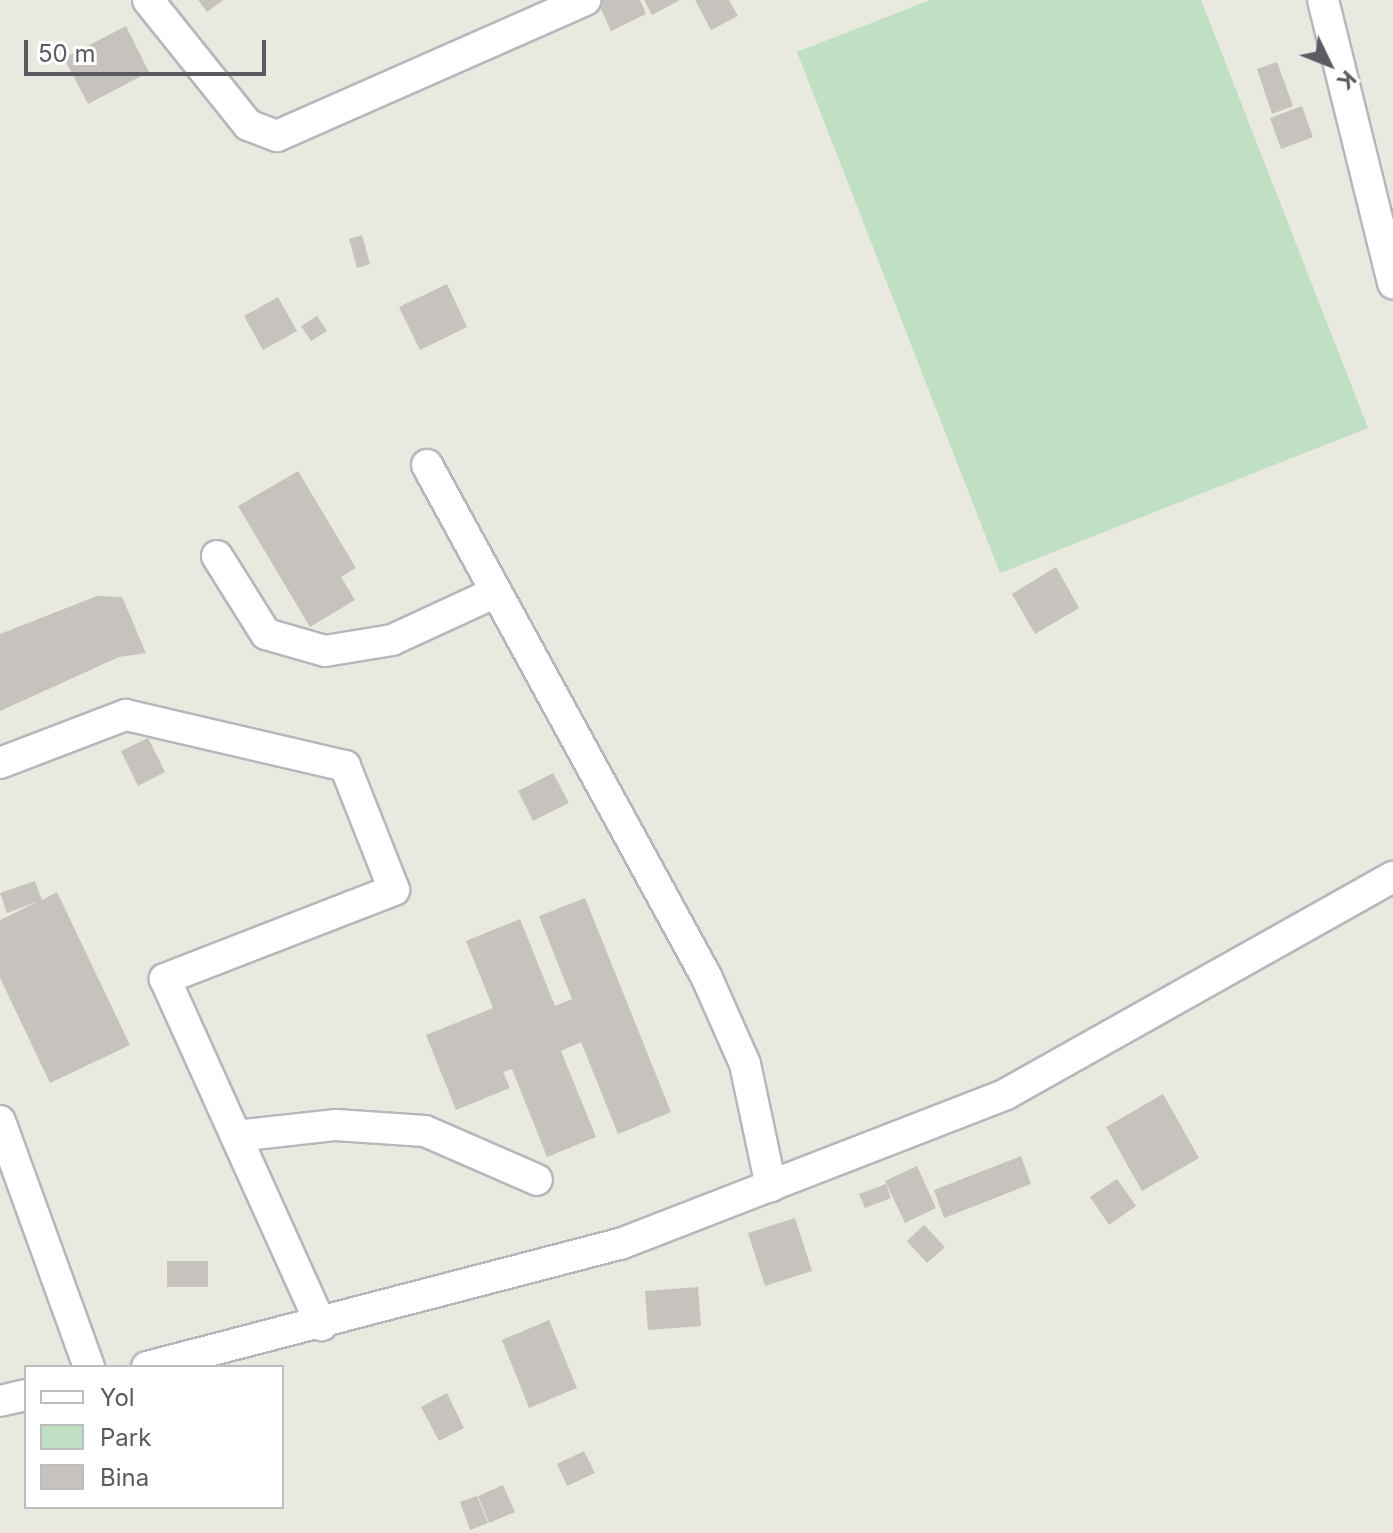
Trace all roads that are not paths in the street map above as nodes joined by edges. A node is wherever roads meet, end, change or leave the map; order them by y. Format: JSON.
{"nodes":[{"id":1,"x":148,"y":0,"type":"edge"},
{"id":2,"x":1323,"y":0,"type":"edge"},
{"id":3,"x":568,"y":3,"type":"edge"},
{"id":4,"x":1393,"y":283,"type":"edge"},
{"id":5,"x":427,"y":465,"type":"dead end"},
{"id":6,"x":217,"y":556,"type":"dead end"},
{"id":7,"x":496,"y":592,"type":"junction"},
{"id":8,"x":0,"y":763,"type":"edge"},
{"id":9,"x":1393,"y":877,"type":"edge"},
{"id":10,"x":0,"y":1121,"type":"edge"},
{"id":11,"x":236,"y":1136,"type":"junction"},
{"id":12,"x":537,"y":1180,"type":"dead end"},
{"id":13,"x":771,"y":1186,"type":"junction"},
{"id":14,"x":321,"y":1325,"type":"junction"},
{"id":15,"x":88,"y":1365,"type":"edge"},
{"id":16,"x":155,"y":1365,"type":"edge"},
{"id":17,"x":24,"y":1395,"type":"edge"},
{"id":18,"x":0,"y":1401,"type":"edge"}],
"edges":[{"from":1,"to":3,"type":"street"},
{"from":2,"to":4,"type":"street"},
{"from":5,"to":7,"type":"street"},
{"from":6,"to":7,"type":"street"},
{"from":7,"to":13,"type":"street"},
{"from":8,"to":11,"type":"street"},
{"from":9,"to":13,"type":"street"},
{"from":10,"to":15,"type":"street"},
{"from":11,"to":12,"type":"street"},
{"from":11,"to":14,"type":"street"},
{"from":13,"to":14,"type":"street"},
{"from":14,"to":16,"type":"street"},
{"from":17,"to":18,"type":"street"}]}
